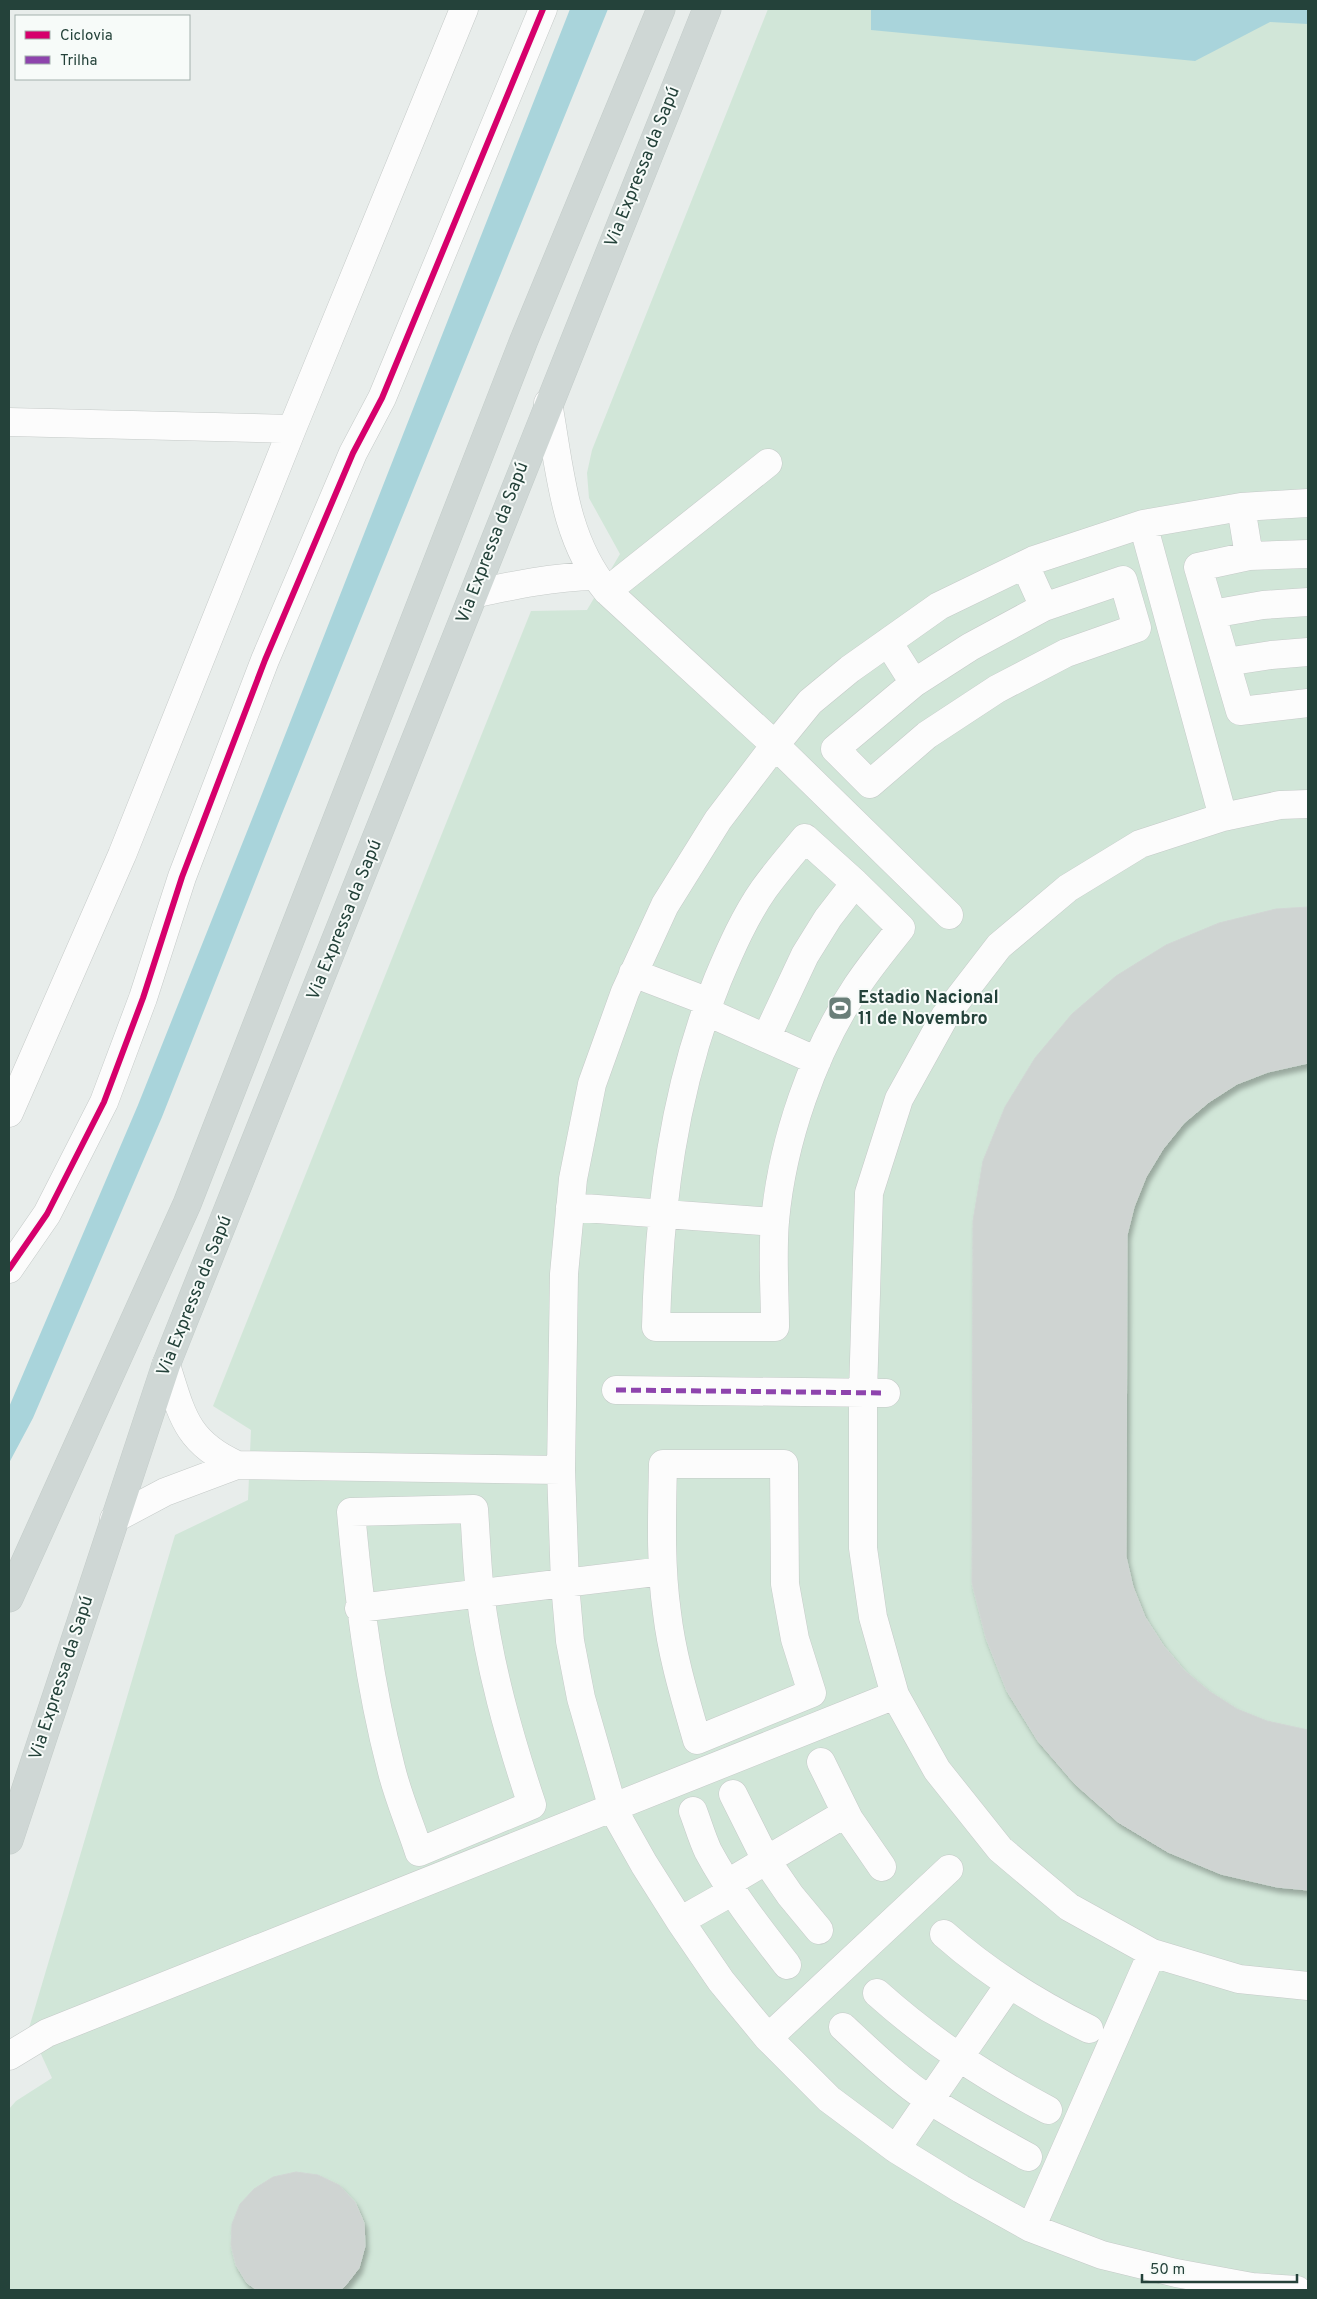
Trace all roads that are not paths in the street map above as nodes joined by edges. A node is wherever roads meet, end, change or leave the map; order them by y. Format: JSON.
{"nodes":[{"id":1,"x":464,"y":9,"type":"edge"},
{"id":2,"x":543,"y":9,"type":"edge"},
{"id":3,"x":661,"y":9,"type":"edge"},
{"id":4,"x":707,"y":9,"type":"edge"},
{"id":5,"x":548,"y":403,"type":"junction"},
{"id":6,"x":9,"y":422,"type":"edge"},
{"id":7,"x":292,"y":429,"type":"junction"},
{"id":8,"x":768,"y":463,"type":"dead end"},
{"id":9,"x":1308,"y":503,"type":"edge"},
{"id":10,"x":1242,"y":508,"type":"junction"},
{"id":11,"x":1143,"y":524,"type":"junction"},
{"id":12,"x":1308,"y":554,"type":"edge"},
{"id":13,"x":1249,"y":556,"type":"junction"},
{"id":14,"x":1025,"y":565,"type":"junction"},
{"id":15,"x":601,"y":583,"type":"junction"},
{"id":16,"x":474,"y":594,"type":"junction"},
{"id":17,"x":1308,"y":602,"type":"edge"},
{"id":18,"x":1044,"y":607,"type":"junction"},
{"id":19,"x":1212,"y":614,"type":"junction"},
{"id":20,"x":888,"y":642,"type":"junction"},
{"id":21,"x":1308,"y":652,"type":"edge"},
{"id":22,"x":1226,"y":662,"type":"junction"},
{"id":23,"x":914,"y":683,"type":"junction"},
{"id":24,"x":1308,"y":703,"type":"edge"},
{"id":25,"x":775,"y":744,"type":"junction"},
{"id":26,"x":1308,"y":804,"type":"edge"},
{"id":27,"x":1223,"y":817,"type":"junction"},
{"id":28,"x":855,"y":883,"type":"junction"},
{"id":29,"x":949,"y":915,"type":"dead end"},
{"id":30,"x":633,"y":973,"type":"junction"},
{"id":31,"x":707,"y":1006,"type":"junction"},
{"id":32,"x":766,"y":1038,"type":"junction"},
{"id":33,"x":817,"y":1061,"type":"junction"},
{"id":34,"x":9,"y":1113,"type":"edge"},
{"id":35,"x":570,"y":1207,"type":"junction"},
{"id":36,"x":662,"y":1214,"type":"junction"},
{"id":37,"x":775,"y":1222,"type":"junction"},
{"id":38,"x":9,"y":1269,"type":"edge"},
{"id":39,"x":166,"y":1365,"type":"junction"},
{"id":40,"x":616,"y":1390,"type":"dead end"},
{"id":41,"x":875,"y":1394,"type":"junction"},
{"id":42,"x":236,"y":1465,"type":"junction"},
{"id":43,"x":561,"y":1470,"type":"junction"},
{"id":44,"x":114,"y":1519,"type":"junction"},
{"id":45,"x":663,"y":1572,"type":"junction"},
{"id":46,"x":565,"y":1584,"type":"junction"},
{"id":47,"x":480,"y":1593,"type":"junction"},
{"id":48,"x":9,"y":1598,"type":"edge"},
{"id":49,"x":360,"y":1608,"type":"junction"},
{"id":50,"x":896,"y":1695,"type":"junction"},
{"id":51,"x":821,"y":1762,"type":"dead end"},
{"id":52,"x":733,"y":1794,"type":"dead end"},
{"id":53,"x":613,"y":1808,"type":"junction"},
{"id":54,"x":692,"y":1811,"type":"dead end"},
{"id":55,"x":846,"y":1813,"type":"junction"},
{"id":56,"x":9,"y":1840,"type":"edge"},
{"id":57,"x":766,"y":1860,"type":"junction"},
{"id":58,"x":882,"y":1867,"type":"dead end"},
{"id":59,"x":949,"y":1869,"type":"dead end"},
{"id":60,"x":730,"y":1887,"type":"junction"},
{"id":61,"x":680,"y":1920,"type":"junction"},
{"id":62,"x":819,"y":1930,"type":"dead end"},
{"id":63,"x":944,"y":1934,"type":"dead end"},
{"id":64,"x":1152,"y":1953,"type":"junction"},
{"id":65,"x":787,"y":1965,"type":"dead end"},
{"id":66,"x":1008,"y":1985,"type":"junction"},
{"id":67,"x":1308,"y":1986,"type":"edge"},
{"id":68,"x":877,"y":1993,"type":"dead end"},
{"id":69,"x":843,"y":2027,"type":"dead end"},
{"id":70,"x":1089,"y":2030,"type":"dead end"},
{"id":71,"x":768,"y":2038,"type":"junction"},
{"id":72,"x":9,"y":2056,"type":"edge"},
{"id":73,"x":959,"y":2058,"type":"junction"},
{"id":74,"x":930,"y":2100,"type":"junction"},
{"id":75,"x":1048,"y":2110,"type":"dead end"},
{"id":76,"x":896,"y":2149,"type":"junction"},
{"id":77,"x":1028,"y":2157,"type":"dead end"},
{"id":78,"x":1031,"y":2228,"type":"junction"},
{"id":79,"x":1297,"y":2290,"type":"edge"}],
"edges":[{"from":1,"to":7,"type":"street"},
{"from":2,"to":38,"type":"street"},
{"from":3,"to":48,"type":"main road"},
{"from":4,"to":5,"type":"main road","name":"Via Expressa da Sapú"},
{"from":5,"to":15,"type":"street"},
{"from":5,"to":16,"type":"main road","name":"Via Expressa da Sapú"},
{"from":6,"to":7,"type":"street"},
{"from":7,"to":34,"type":"street"},
{"from":8,"to":15,"type":"street"},
{"from":9,"to":10,"type":"street"},
{"from":10,"to":11,"type":"street"},
{"from":10,"to":13,"type":"street"},
{"from":11,"to":14,"type":"street"},
{"from":11,"to":27,"type":"street"},
{"from":12,"to":13,"type":"street"},
{"from":13,"to":19,"type":"street"},
{"from":14,"to":18,"type":"street"},
{"from":14,"to":20,"type":"street"},
{"from":15,"to":16,"type":"street"},
{"from":15,"to":25,"type":"street"},
{"from":16,"to":39,"type":"main road","name":"Via Expressa da Sapú"},
{"from":17,"to":19,"type":"street"},
{"from":18,"to":23,"type":"street"},
{"from":18,"to":23,"type":"street"},
{"from":19,"to":22,"type":"street"},
{"from":20,"to":23,"type":"street"},
{"from":20,"to":25,"type":"street"},
{"from":21,"to":22,"type":"street"},
{"from":22,"to":24,"type":"street"},
{"from":25,"to":29,"type":"street"},
{"from":25,"to":30,"type":"street"},
{"from":26,"to":27,"type":"street"},
{"from":27,"to":41,"type":"street"},
{"from":28,"to":31,"type":"street"},
{"from":28,"to":32,"type":"street"},
{"from":28,"to":33,"type":"street"},
{"from":30,"to":31,"type":"street"},
{"from":30,"to":35,"type":"street"},
{"from":31,"to":32,"type":"street"},
{"from":31,"to":36,"type":"street"},
{"from":32,"to":33,"type":"street"},
{"from":33,"to":37,"type":"street"},
{"from":35,"to":36,"type":"street"},
{"from":35,"to":43,"type":"street"},
{"from":36,"to":37,"type":"street"},
{"from":36,"to":37,"type":"street"},
{"from":39,"to":42,"type":"street"},
{"from":39,"to":44,"type":"main road","name":"Via Expressa da Sapú"},
{"from":40,"to":41,"type":"street"},
{"from":41,"to":50,"type":"street"},
{"from":42,"to":43,"type":"street"},
{"from":42,"to":44,"type":"street"},
{"from":43,"to":46,"type":"street"},
{"from":44,"to":56,"type":"main road","name":"Via Expressa da Sapú"},
{"from":45,"to":45,"type":"street"},
{"from":45,"to":46,"type":"street"},
{"from":46,"to":47,"type":"street"},
{"from":46,"to":53,"type":"street"},
{"from":47,"to":49,"type":"street"},
{"from":47,"to":49,"type":"street"},
{"from":47,"to":49,"type":"street"},
{"from":50,"to":53,"type":"street"},
{"from":50,"to":64,"type":"street"},
{"from":51,"to":55,"type":"street"},
{"from":52,"to":57,"type":"street"},
{"from":53,"to":61,"type":"street"},
{"from":53,"to":72,"type":"street"},
{"from":54,"to":60,"type":"street"},
{"from":55,"to":57,"type":"street"},
{"from":55,"to":58,"type":"street"},
{"from":57,"to":60,"type":"street"},
{"from":57,"to":62,"type":"street"},
{"from":59,"to":71,"type":"street"},
{"from":60,"to":61,"type":"street"},
{"from":60,"to":65,"type":"street"},
{"from":61,"to":71,"type":"street"},
{"from":63,"to":66,"type":"street"},
{"from":64,"to":67,"type":"street"},
{"from":64,"to":78,"type":"street"},
{"from":66,"to":70,"type":"street"},
{"from":66,"to":73,"type":"street"},
{"from":68,"to":73,"type":"street"},
{"from":69,"to":74,"type":"street"},
{"from":71,"to":76,"type":"street"},
{"from":73,"to":74,"type":"street"},
{"from":73,"to":75,"type":"street"},
{"from":74,"to":76,"type":"street"},
{"from":74,"to":77,"type":"street"},
{"from":76,"to":78,"type":"street"},
{"from":78,"to":79,"type":"street"}]}
